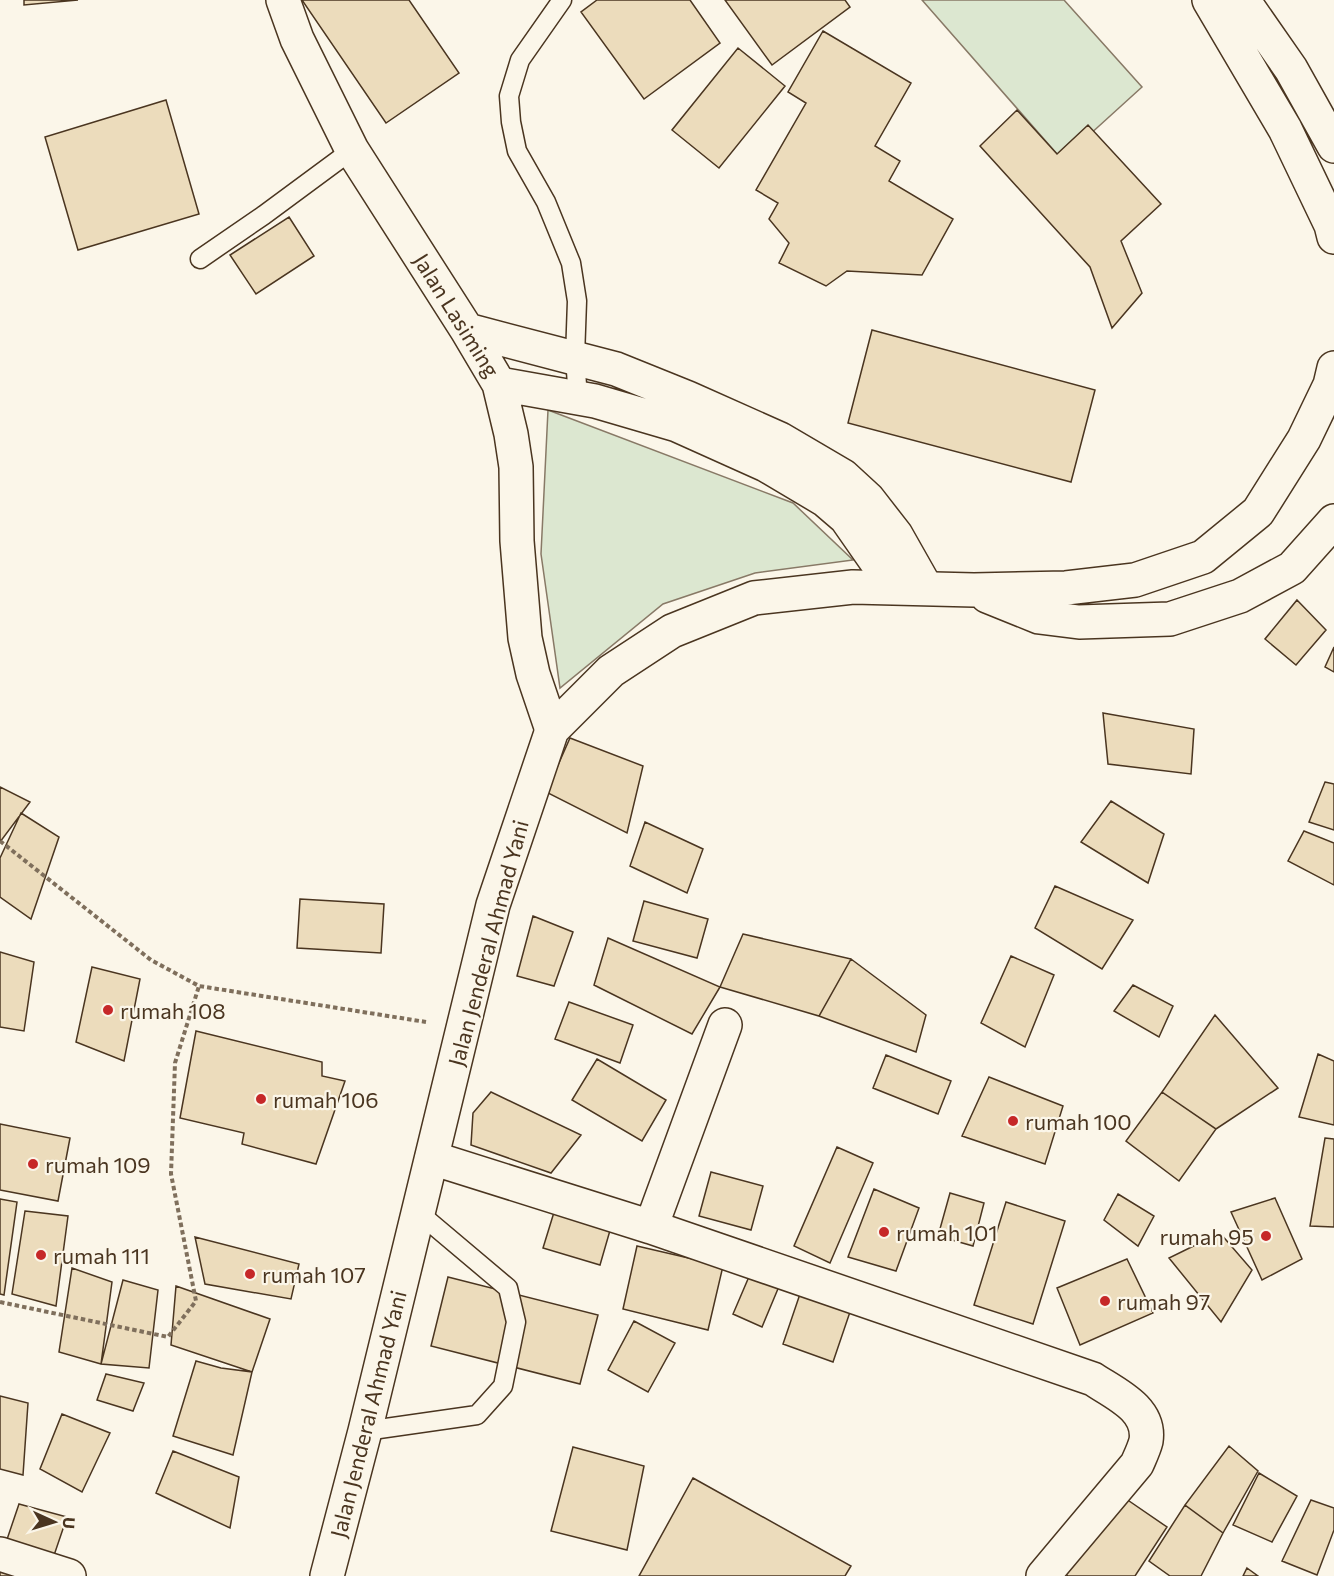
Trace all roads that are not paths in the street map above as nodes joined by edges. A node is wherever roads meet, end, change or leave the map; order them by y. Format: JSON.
{"nodes":[{"id":1,"x":283,"y":0,"type":"edge"},
{"id":2,"x":562,"y":0,"type":"edge"},
{"id":3,"x":1209,"y":0,"type":"edge"},
{"id":4,"x":1243,"y":0,"type":"edge"},
{"id":5,"x":1334,"y":146,"type":"edge"},
{"id":6,"x":352,"y":150,"type":"junction"},
{"id":7,"x":1334,"y":237,"type":"edge"},
{"id":8,"x":200,"y":259,"type":"dead end"},
{"id":9,"x":467,"y":330,"type":"junction"},
{"id":10,"x":575,"y":357,"type":"junction"},
{"id":11,"x":1334,"y":368,"type":"edge"},
{"id":12,"x":499,"y":384,"type":"junction"},
{"id":13,"x":578,"y":399,"type":"junction"},
{"id":14,"x":1334,"y":521,"type":"edge"},
{"id":15,"x":910,"y":588,"type":"junction"},
{"id":16,"x":974,"y":590,"type":"junction"},
{"id":17,"x":552,"y":730,"type":"junction"},
{"id":18,"x":725,"y":1025,"type":"dead end"},
{"id":19,"x":432,"y":1158,"type":"junction"},
{"id":20,"x":419,"y":1213,"type":"junction"},
{"id":21,"x":651,"y":1227,"type":"junction"},
{"id":22,"x":365,"y":1431,"type":"junction"},
{"id":23,"x":0,"y":1554,"type":"edge"},
{"id":24,"x":69,"y":1576,"type":"edge"},
{"id":25,"x":327,"y":1576,"type":"edge"},
{"id":26,"x":1043,"y":1576,"type":"edge"}],
"edges":[{"from":1,"to":6,"type":"main road","name":"Jalan Lasiming"},
{"from":2,"to":10,"type":"lane"},
{"from":3,"to":7,"type":"main road"},
{"from":4,"to":5,"type":"main road"},
{"from":6,"to":8,"type":"lane"},
{"from":6,"to":9,"type":"main road","name":"Jalan Lasiming"},
{"from":9,"to":10,"type":"main road"},
{"from":9,"to":12,"type":"main road","name":"Jalan Lasiming"},
{"from":10,"to":13,"type":"lane"},
{"from":10,"to":15,"type":"main road"},
{"from":11,"to":16,"type":"main road","name":"Jalan Jenderal Ahmad Yani"},
{"from":12,"to":13,"type":"main road"},
{"from":12,"to":17,"type":"main road","name":"Jalan Lasiming"},
{"from":13,"to":15,"type":"main road"},
{"from":14,"to":16,"type":"main road","name":"Jalan Jenderal Ahmad Yani"},
{"from":15,"to":16,"type":"main road","name":"Jalan Jenderal Ahmad Yani"},
{"from":15,"to":17,"type":"main road","name":"Jalan Jenderal Ahmad Yani"},
{"from":17,"to":19,"type":"main road","name":"Jalan Jenderal Ahmad Yani"},
{"from":18,"to":21,"type":"main road"},
{"from":19,"to":20,"type":"main road","name":"Jalan Jenderal Ahmad Yani"},
{"from":19,"to":21,"type":"main road"},
{"from":20,"to":22,"type":"main road","name":"Jalan Jenderal Ahmad Yani"},
{"from":20,"to":22,"type":"lane"},
{"from":21,"to":26,"type":"main road"},
{"from":22,"to":25,"type":"main road","name":"Jalan Jenderal Ahmad Yani"},
{"from":23,"to":24,"type":"main road"}]}
